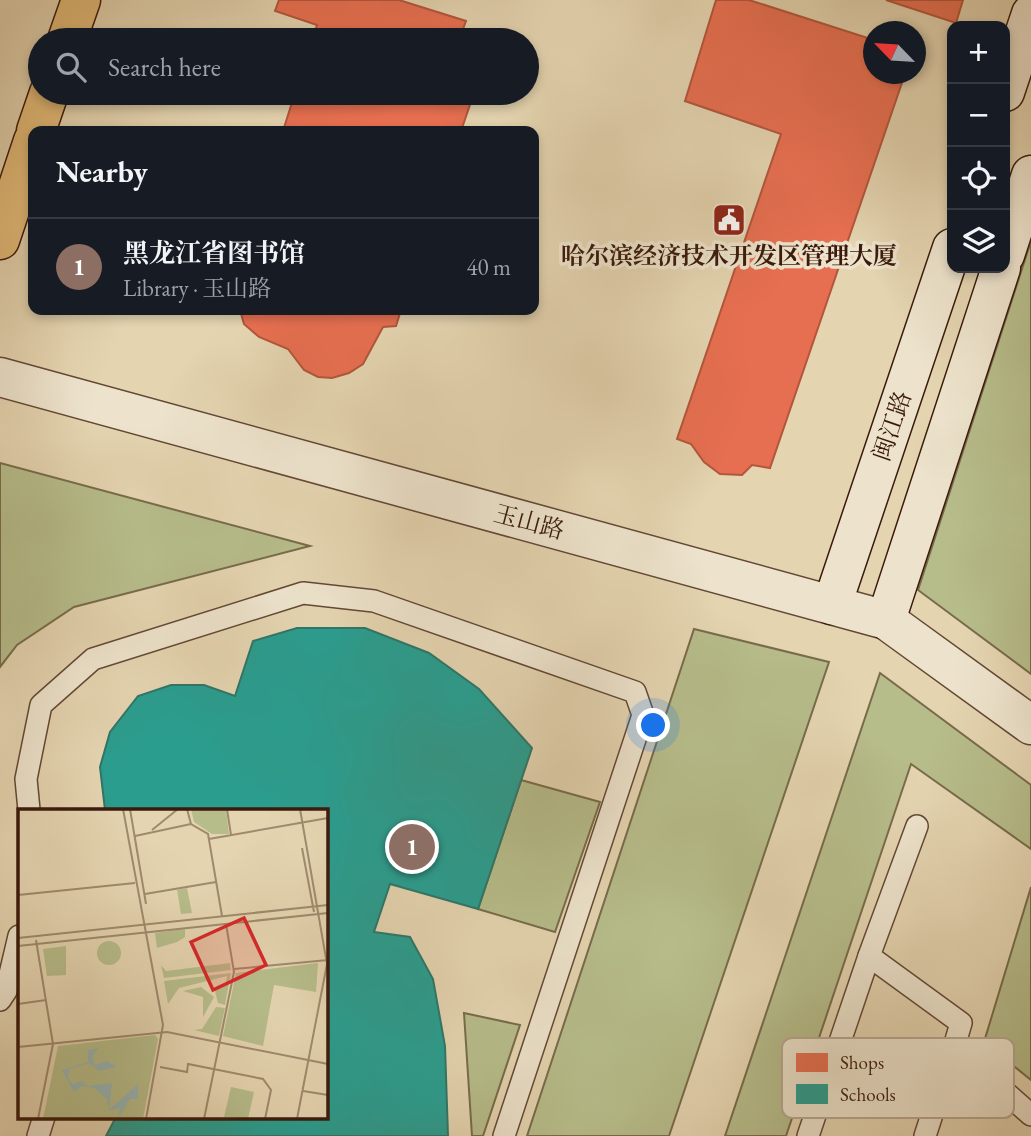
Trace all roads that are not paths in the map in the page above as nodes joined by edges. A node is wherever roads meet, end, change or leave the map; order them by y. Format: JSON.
{"nodes":[{"id":1,"x":81,"y":0,"type":"edge"},
{"id":2,"x":1031,"y":14,"type":"edge"},
{"id":3,"x":71,"y":28,"type":"edge"},
{"id":4,"x":1008,"y":84,"type":"edge"},
{"id":5,"x":45,"y":105,"type":"edge"},
{"id":6,"x":39,"y":126,"type":"edge"},
{"id":7,"x":28,"y":156,"type":"edge"},
{"id":8,"x":1031,"y":175,"type":"edge"},
{"id":9,"x":0,"y":240,"type":"edge"},
{"id":10,"x":1010,"y":240,"type":"edge"},
{"id":11,"x":947,"y":263,"type":"edge"},
{"id":12,"x":999,"y":273,"type":"edge"},
{"id":13,"x":0,"y":377,"type":"edge"},
{"id":14,"x":832,"y":605,"type":"junction"},
{"id":15,"x":886,"y":620,"type":"junction"},
{"id":16,"x":1031,"y":725,"type":"edge"},
{"id":17,"x":29,"y":809,"type":"edge"},
{"id":18,"x":917,"y":826,"type":"dead end"},
{"id":19,"x":18,"y":940,"type":"edge"},
{"id":20,"x":869,"y":956,"type":"junction"},
{"id":21,"x":0,"y":1000,"type":"edge"},
{"id":22,"x":841,"y":1038,"type":"edge"},
{"id":23,"x":957,"y":1038,"type":"edge"},
{"id":24,"x":1014,"y":1100,"type":"edge"},
{"id":25,"x":1031,"y":1115,"type":"edge"},
{"id":26,"x":44,"y":1118,"type":"edge"},
{"id":27,"x":814,"y":1118,"type":"edge"},
{"id":28,"x":931,"y":1118,"type":"edge"},
{"id":29,"x":38,"y":1136,"type":"edge"},
{"id":30,"x":504,"y":1136,"type":"edge"},
{"id":31,"x":808,"y":1136,"type":"edge"},
{"id":32,"x":925,"y":1136,"type":"edge"}],
"edges":[{"from":1,"to":3,"type":"main road"},
{"from":2,"to":4,"type":"street"},
{"from":5,"to":6,"type":"main road"},
{"from":7,"to":9,"type":"main road"},
{"from":8,"to":10,"type":"street"},
{"from":11,"to":14,"type":"street","name":"闽江路"},
{"from":12,"to":15,"type":"street"},
{"from":13,"to":14,"type":"street","name":"玉山路"},
{"from":14,"to":15,"type":"street","name":"玉山路"},
{"from":15,"to":16,"type":"street","name":"玉山路"},
{"from":17,"to":30,"type":"lane"},
{"from":18,"to":20,"type":"lane"},
{"from":19,"to":21,"type":"lane"},
{"from":20,"to":22,"type":"lane"},
{"from":20,"to":23,"type":"lane"},
{"from":24,"to":25,"type":"lane"},
{"from":26,"to":29,"type":"lane"},
{"from":27,"to":31,"type":"lane"},
{"from":28,"to":32,"type":"lane"}]}
